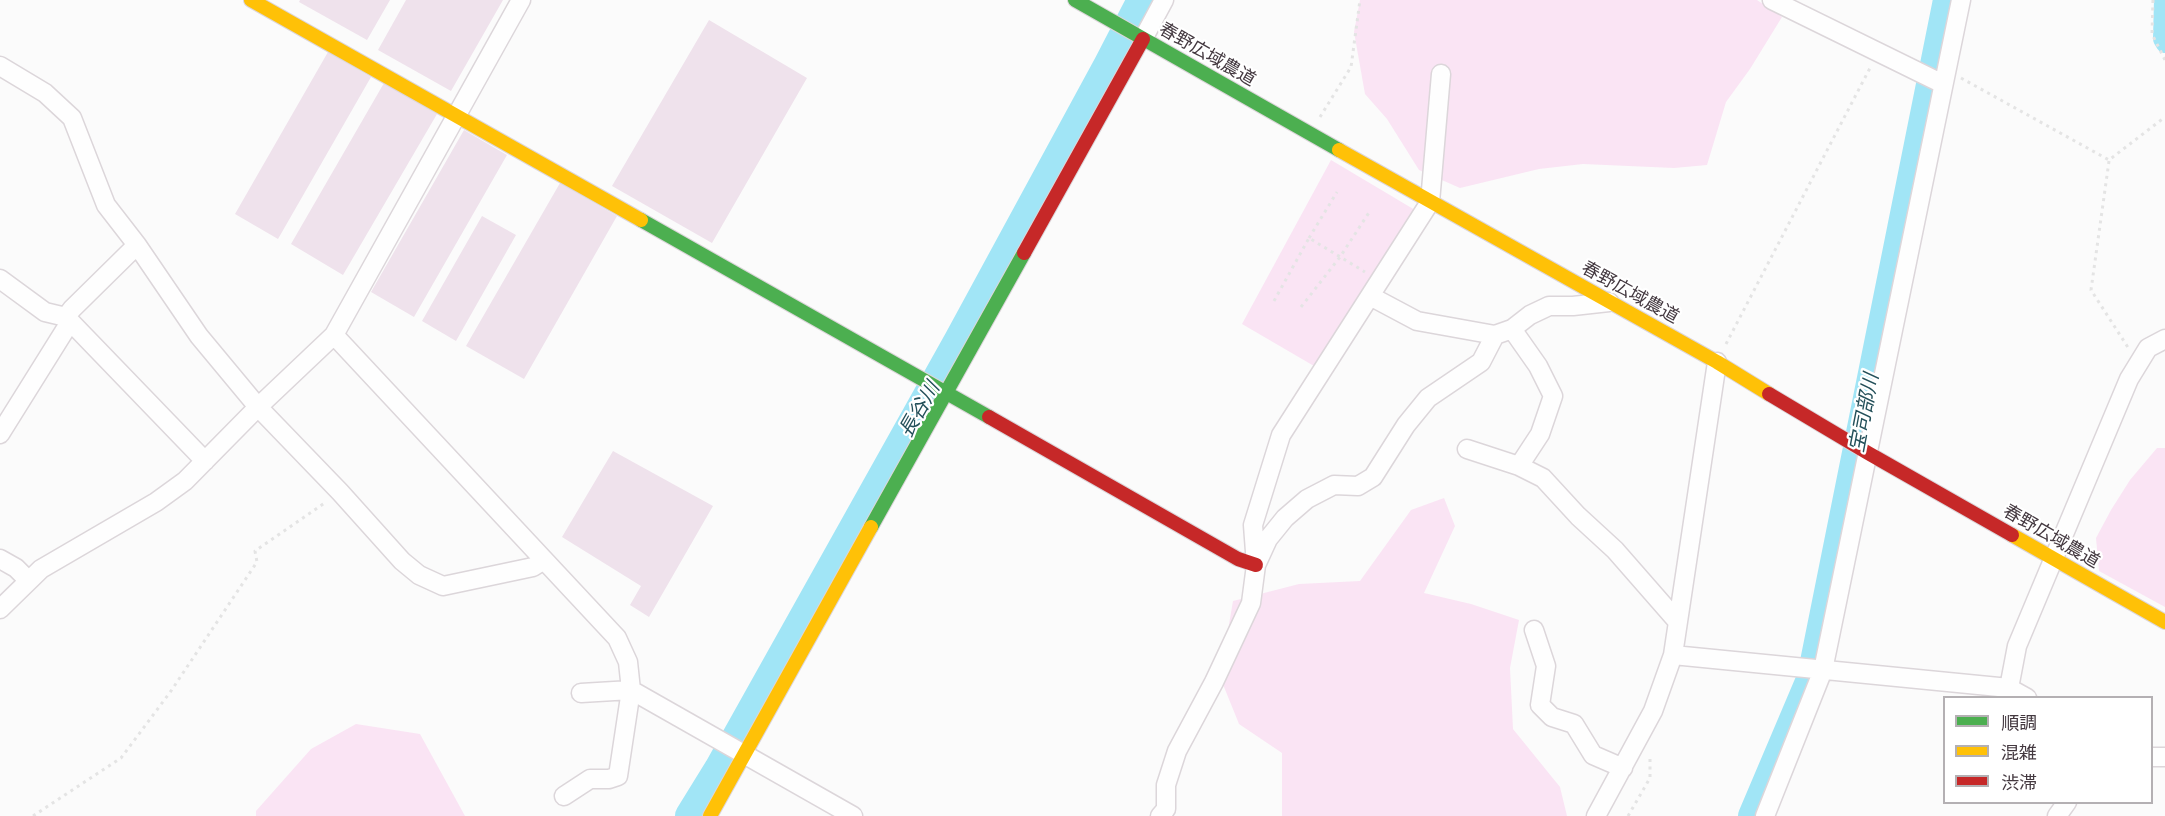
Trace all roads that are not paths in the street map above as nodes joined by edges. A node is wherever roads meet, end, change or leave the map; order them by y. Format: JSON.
{"nodes":[{"id":1,"x":251,"y":0,"type":"edge"},
{"id":2,"x":521,"y":0,"type":"edge"},
{"id":3,"x":1075,"y":0,"type":"edge"},
{"id":4,"x":1164,"y":0,"type":"edge"},
{"id":5,"x":1773,"y":0,"type":"edge"},
{"id":6,"x":1961,"y":0,"type":"edge"},
{"id":7,"x":1143,"y":39,"type":"junction"},
{"id":8,"x":0,"y":66,"type":"edge"},
{"id":9,"x":1441,"y":74,"type":"dead end"},
{"id":10,"x":1944,"y":77,"type":"junction"},
{"id":11,"x":456,"y":114,"type":"junction"},
{"id":12,"x":1430,"y":202,"type":"junction"},
{"id":13,"x":137,"y":245,"type":"junction"},
{"id":14,"x":0,"y":279,"type":"edge"},
{"id":15,"x":1370,"y":296,"type":"junction"},
{"id":16,"x":1609,"y":302,"type":"junction"},
{"id":17,"x":68,"y":320,"type":"junction"},
{"id":18,"x":1504,"y":332,"type":"junction"},
{"id":19,"x":334,"y":335,"type":"junction"},
{"id":20,"x":2165,"y":339,"type":"edge"},
{"id":21,"x":1717,"y":362,"type":"junction"},
{"id":22,"x":937,"y":388,"type":"junction"},
{"id":23,"x":258,"y":407,"type":"junction"},
{"id":24,"x":0,"y":434,"type":"edge"},
{"id":25,"x":1467,"y":449,"type":"dead end"},
{"id":26,"x":1865,"y":451,"type":"junction"},
{"id":27,"x":205,"y":461,"type":"junction"},
{"id":28,"x":1519,"y":466,"type":"junction"},
{"id":29,"x":0,"y":559,"type":"edge"},
{"id":30,"x":544,"y":560,"type":"junction"},
{"id":31,"x":2055,"y":560,"type":"junction"},
{"id":32,"x":1257,"y":565,"type":"junction"},
{"id":33,"x":28,"y":580,"type":"junction"},
{"id":34,"x":0,"y":609,"type":"edge"},
{"id":35,"x":1678,"y":622,"type":"junction"},
{"id":36,"x":2165,"y":622,"type":"edge"},
{"id":37,"x":1534,"y":630,"type":"dead end"},
{"id":38,"x":1673,"y":655,"type":"junction"},
{"id":39,"x":1823,"y":670,"type":"junction"},
{"id":40,"x":2009,"y":688,"type":"junction"},
{"id":41,"x":631,"y":690,"type":"junction"},
{"id":42,"x":581,"y":693,"type":"dead end"},
{"id":43,"x":2023,"y":696,"type":"edge"},
{"id":44,"x":735,"y":749,"type":"junction"},
{"id":45,"x":1623,"y":768,"type":"junction"},
{"id":46,"x":564,"y":796,"type":"dead end"},
{"id":47,"x":1167,"y":814,"type":"edge"},
{"id":48,"x":710,"y":816,"type":"edge"},
{"id":49,"x":853,"y":816,"type":"edge"},
{"id":50,"x":1596,"y":816,"type":"edge"},
{"id":51,"x":1766,"y":816,"type":"edge"}],
"edges":[{"from":1,"to":11,"type":"street"},
{"from":2,"to":11,"type":"street"},
{"from":3,"to":7,"type":"street","name":"春野広域農道"},
{"from":4,"to":7,"type":"street"},
{"from":5,"to":10,"type":"street"},
{"from":6,"to":10,"type":"street"},
{"from":7,"to":12,"type":"street","name":"春野広域農道"},
{"from":7,"to":22,"type":"street"},
{"from":8,"to":13,"type":"street"},
{"from":9,"to":12,"type":"street"},
{"from":10,"to":26,"type":"street"},
{"from":11,"to":19,"type":"street"},
{"from":11,"to":22,"type":"street"},
{"from":12,"to":15,"type":"street"},
{"from":12,"to":16,"type":"street","name":"春野広域農道"},
{"from":13,"to":17,"type":"street"},
{"from":13,"to":23,"type":"street"},
{"from":14,"to":17,"type":"street"},
{"from":15,"to":18,"type":"street"},
{"from":15,"to":32,"type":"street"},
{"from":16,"to":18,"type":"street"},
{"from":16,"to":21,"type":"street","name":"春野広域農道"},
{"from":17,"to":24,"type":"street"},
{"from":17,"to":27,"type":"street"},
{"from":18,"to":28,"type":"street"},
{"from":18,"to":32,"type":"street"},
{"from":19,"to":23,"type":"street"},
{"from":19,"to":30,"type":"street"},
{"from":20,"to":31,"type":"street"},
{"from":21,"to":26,"type":"street","name":"春野広域農道"},
{"from":21,"to":35,"type":"street"},
{"from":22,"to":32,"type":"street"},
{"from":22,"to":44,"type":"street"},
{"from":23,"to":27,"type":"street"},
{"from":23,"to":30,"type":"street"},
{"from":25,"to":28,"type":"street"},
{"from":26,"to":31,"type":"street","name":"春野広域農道"},
{"from":26,"to":39,"type":"street"},
{"from":27,"to":33,"type":"street"},
{"from":28,"to":35,"type":"street"},
{"from":29,"to":33,"type":"street"},
{"from":30,"to":41,"type":"street"},
{"from":31,"to":36,"type":"street","name":"春野広域農道"},
{"from":31,"to":40,"type":"street"},
{"from":32,"to":47,"type":"street"},
{"from":33,"to":34,"type":"street"},
{"from":35,"to":38,"type":"street"},
{"from":37,"to":45,"type":"street"},
{"from":38,"to":39,"type":"street"},
{"from":38,"to":45,"type":"street"},
{"from":39,"to":40,"type":"street"},
{"from":39,"to":51,"type":"street"},
{"from":40,"to":43,"type":"street"},
{"from":41,"to":42,"type":"street"},
{"from":41,"to":44,"type":"street"},
{"from":41,"to":46,"type":"street"},
{"from":44,"to":48,"type":"street"},
{"from":44,"to":49,"type":"street"},
{"from":45,"to":50,"type":"street"}]}
